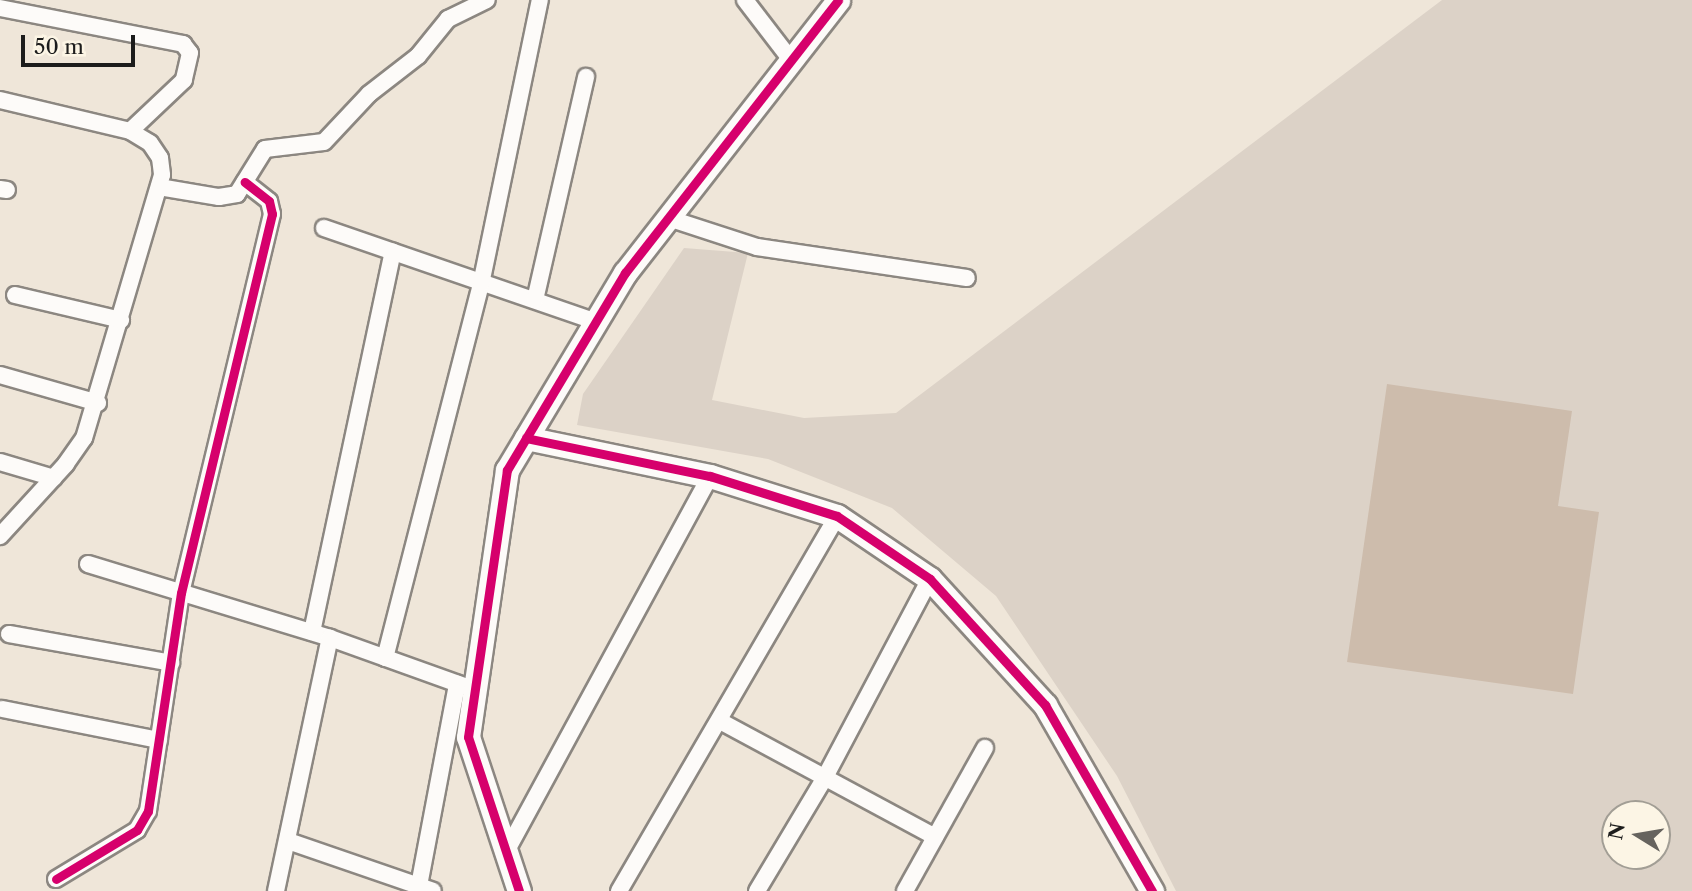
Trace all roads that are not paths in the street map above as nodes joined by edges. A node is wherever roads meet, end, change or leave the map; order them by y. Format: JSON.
{"nodes":[{"id":1,"x":487,"y":0,"type":"edge"},
{"id":2,"x":540,"y":0,"type":"edge"},
{"id":3,"x":745,"y":0,"type":"edge"},
{"id":4,"x":838,"y":0,"type":"edge"},
{"id":5,"x":0,"y":8,"type":"edge"},
{"id":6,"x":791,"y":60,"type":"junction"},
{"id":7,"x":586,"y":77,"type":"dead end"},
{"id":8,"x":0,"y":100,"type":"edge"},
{"id":9,"x":130,"y":131,"type":"junction"},
{"id":10,"x":245,"y":182,"type":"junction"},
{"id":11,"x":159,"y":187,"type":"junction"},
{"id":12,"x":668,"y":218,"type":"junction"},
{"id":13,"x":324,"y":228,"type":"dead end"},
{"id":14,"x":393,"y":252,"type":"junction"},
{"id":15,"x":967,"y":278,"type":"dead end"},
{"id":16,"x":481,"y":284,"type":"junction"},
{"id":17,"x":15,"y":295,"type":"dead end"},
{"id":18,"x":535,"y":300,"type":"junction"},
{"id":19,"x":121,"y":320,"type":"junction"},
{"id":20,"x":597,"y":322,"type":"junction"},
{"id":21,"x":0,"y":375,"type":"edge"},
{"id":22,"x":98,"y":403,"type":"junction"},
{"id":23,"x":526,"y":438,"type":"junction"},
{"id":24,"x":0,"y":463,"type":"edge"},
{"id":25,"x":710,"y":476,"type":"junction"},
{"id":26,"x":54,"y":478,"type":"junction"},
{"id":27,"x":837,"y":516,"type":"junction"},
{"id":28,"x":0,"y":536,"type":"edge"},
{"id":29,"x":88,"y":564,"type":"dead end"},
{"id":30,"x":930,"y":579,"type":"junction"},
{"id":31,"x":181,"y":593,"type":"junction"},
{"id":32,"x":312,"y":632,"type":"junction"},
{"id":33,"x":9,"y":634,"type":"dead end"},
{"id":34,"x":330,"y":638,"type":"junction"},
{"id":35,"x":385,"y":658,"type":"junction"},
{"id":36,"x":170,"y":663,"type":"junction"},
{"id":37,"x":466,"y":687,"type":"junction"},
{"id":38,"x":2,"y":709,"type":"edge"},
{"id":39,"x":720,"y":721,"type":"junction"},
{"id":40,"x":159,"y":740,"type":"junction"},
{"id":41,"x":985,"y":748,"type":"dead end"},
{"id":42,"x":824,"y":779,"type":"junction"},
{"id":43,"x":935,"y":838,"type":"junction"},
{"id":44,"x":288,"y":841,"type":"junction"},
{"id":45,"x":506,"y":852,"type":"junction"},
{"id":46,"x":56,"y":879,"type":"dead end"},
{"id":47,"x":423,"y":889,"type":"edge"},
{"id":48,"x":276,"y":891,"type":"edge"},
{"id":49,"x":519,"y":891,"type":"edge"},
{"id":50,"x":619,"y":891,"type":"edge"},
{"id":51,"x":757,"y":891,"type":"edge"},
{"id":52,"x":905,"y":891,"type":"edge"},
{"id":53,"x":1152,"y":891,"type":"edge"}],
"edges":[{"from":1,"to":10,"type":"street"},
{"from":2,"to":16,"type":"street"},
{"from":3,"to":6,"type":"street"},
{"from":4,"to":6,"type":"street"},
{"from":5,"to":9,"type":"street"},
{"from":6,"to":12,"type":"street"},
{"from":7,"to":18,"type":"street"},
{"from":8,"to":9,"type":"street"},
{"from":9,"to":11,"type":"street"},
{"from":10,"to":11,"type":"street"},
{"from":10,"to":31,"type":"street"},
{"from":11,"to":19,"type":"street"},
{"from":12,"to":15,"type":"street"},
{"from":12,"to":20,"type":"street"},
{"from":13,"to":14,"type":"street"},
{"from":14,"to":16,"type":"street"},
{"from":14,"to":32,"type":"street"},
{"from":16,"to":18,"type":"street"},
{"from":16,"to":35,"type":"street"},
{"from":17,"to":19,"type":"street"},
{"from":18,"to":20,"type":"street"},
{"from":19,"to":22,"type":"street"},
{"from":20,"to":23,"type":"street"},
{"from":21,"to":22,"type":"street"},
{"from":22,"to":26,"type":"street"},
{"from":23,"to":25,"type":"street"},
{"from":23,"to":37,"type":"street"},
{"from":24,"to":26,"type":"street"},
{"from":25,"to":27,"type":"street"},
{"from":25,"to":45,"type":"street"},
{"from":26,"to":28,"type":"street"},
{"from":27,"to":30,"type":"street"},
{"from":27,"to":39,"type":"street"},
{"from":29,"to":31,"type":"street"},
{"from":30,"to":42,"type":"street"},
{"from":30,"to":53,"type":"street"},
{"from":31,"to":32,"type":"street"},
{"from":31,"to":36,"type":"street"},
{"from":32,"to":34,"type":"street"},
{"from":33,"to":36,"type":"street"},
{"from":34,"to":35,"type":"street"},
{"from":34,"to":44,"type":"street"},
{"from":35,"to":37,"type":"street"},
{"from":36,"to":40,"type":"street"},
{"from":37,"to":45,"type":"street"},
{"from":37,"to":47,"type":"street"},
{"from":38,"to":40,"type":"street"},
{"from":39,"to":42,"type":"street"},
{"from":39,"to":50,"type":"street"},
{"from":40,"to":46,"type":"street"},
{"from":41,"to":43,"type":"street"},
{"from":42,"to":43,"type":"street"},
{"from":42,"to":51,"type":"street"},
{"from":43,"to":52,"type":"street"},
{"from":44,"to":47,"type":"street"},
{"from":44,"to":48,"type":"street"},
{"from":45,"to":49,"type":"street"}]}
